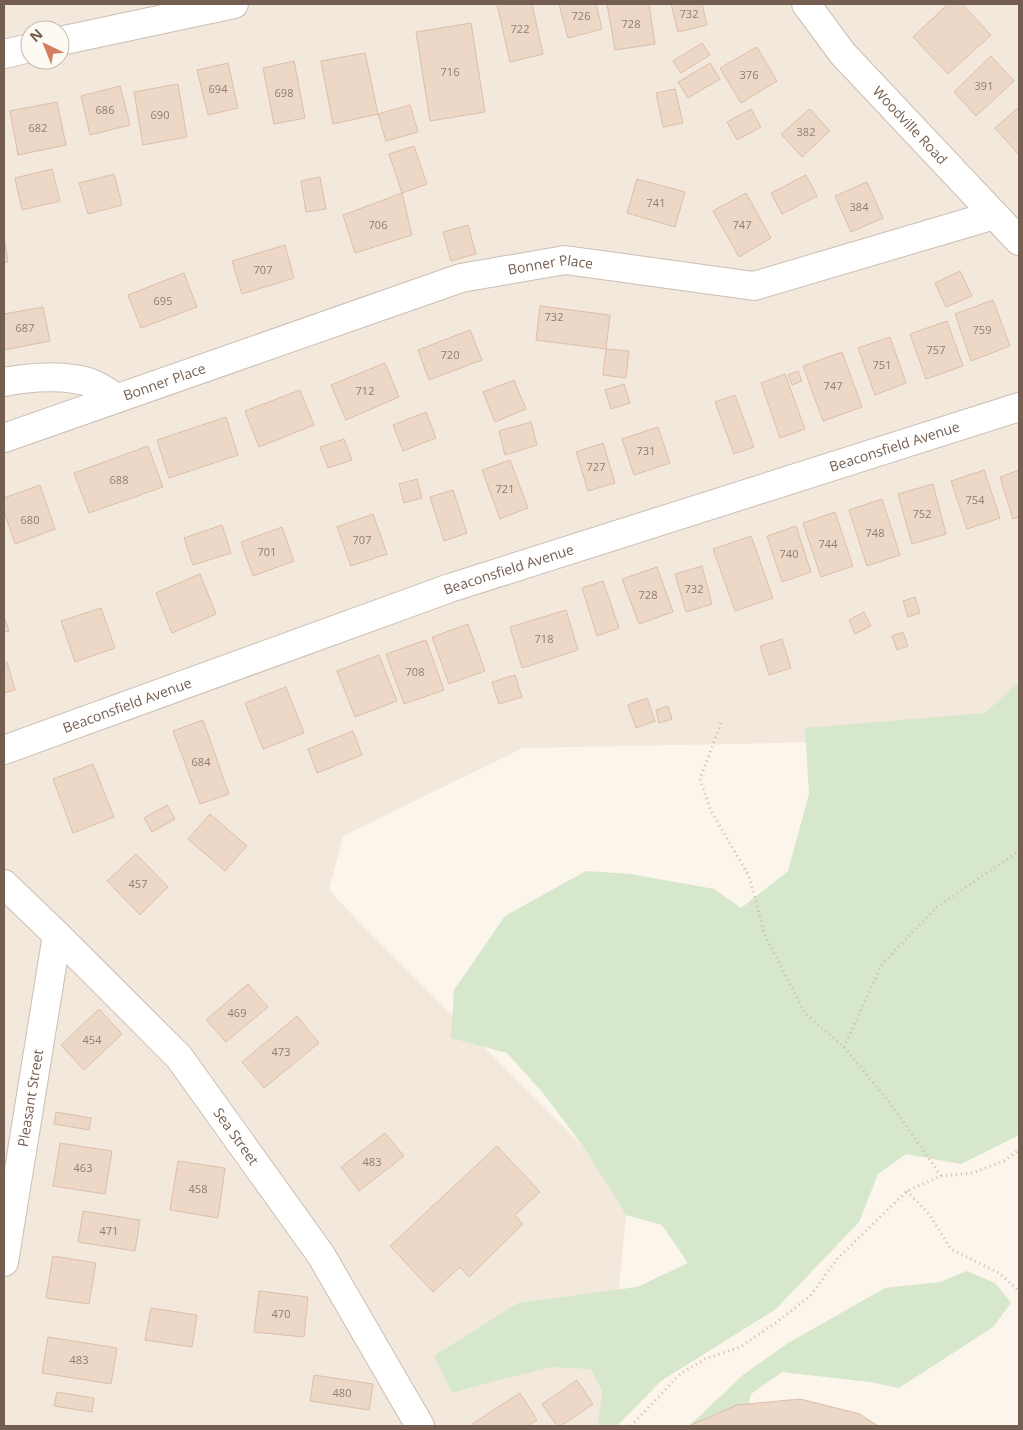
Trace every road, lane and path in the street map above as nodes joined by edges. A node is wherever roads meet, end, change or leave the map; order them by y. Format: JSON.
{"nodes":[{"id":1,"x":234,"y":4,"type":"edge"},
{"id":2,"x":806,"y":4,"type":"edge"},
{"id":3,"x":70,"y":39,"type":"edge"},
{"id":4,"x":20,"y":50,"type":"edge"},
{"id":5,"x":4,"y":54,"type":"edge"},
{"id":6,"x":994,"y":215,"type":"junction"},
{"id":7,"x":1019,"y":241,"type":"edge"},
{"id":8,"x":4,"y":382,"type":"edge"},
{"id":9,"x":116,"y":398,"type":"junction"},
{"id":10,"x":1019,"y":407,"type":"edge"},
{"id":11,"x":4,"y":438,"type":"edge"},
{"id":12,"x":722,"y":723,"type":"dead end"},
{"id":13,"x":4,"y":750,"type":"edge"},
{"id":14,"x":1019,"y":851,"type":"edge"},
{"id":15,"x":4,"y":884,"type":"edge"},
{"id":16,"x":57,"y":935,"type":"junction"},
{"id":17,"x":844,"y":1046,"type":"junction"},
{"id":18,"x":1019,"y":1150,"type":"edge"},
{"id":19,"x":941,"y":1176,"type":"junction"},
{"id":20,"x":907,"y":1191,"type":"junction"},
{"id":21,"x":4,"y":1262,"type":"edge"},
{"id":22,"x":1019,"y":1291,"type":"edge"},
{"id":23,"x":420,"y":1426,"type":"edge"},
{"id":24,"x":631,"y":1426,"type":"edge"}],
"edges":[{"from":1,"to":3,"type":"street"},
{"from":2,"to":6,"type":"street","name":"Woodville Road"},
{"from":4,"to":5,"type":"street"},
{"from":6,"to":7,"type":"street","name":"Woodville Road"},
{"from":6,"to":9,"type":"street","name":"Bonner Place"},
{"from":8,"to":9,"type":"street","name":"Bonner Place"},
{"from":9,"to":11,"type":"street","name":"Bonner Place"},
{"from":10,"to":13,"type":"street","name":"Beaconsfield Avenue"},
{"from":12,"to":17,"type":"path"},
{"from":14,"to":17,"type":"path"},
{"from":15,"to":16,"type":"street","name":"Sea Street"},
{"from":16,"to":21,"type":"street","name":"Pleasant Street"},
{"from":16,"to":23,"type":"street","name":"Sea Street"},
{"from":17,"to":19,"type":"path"},
{"from":18,"to":19,"type":"path"},
{"from":19,"to":20,"type":"path"},
{"from":20,"to":22,"type":"path"},
{"from":20,"to":24,"type":"path"}]}
